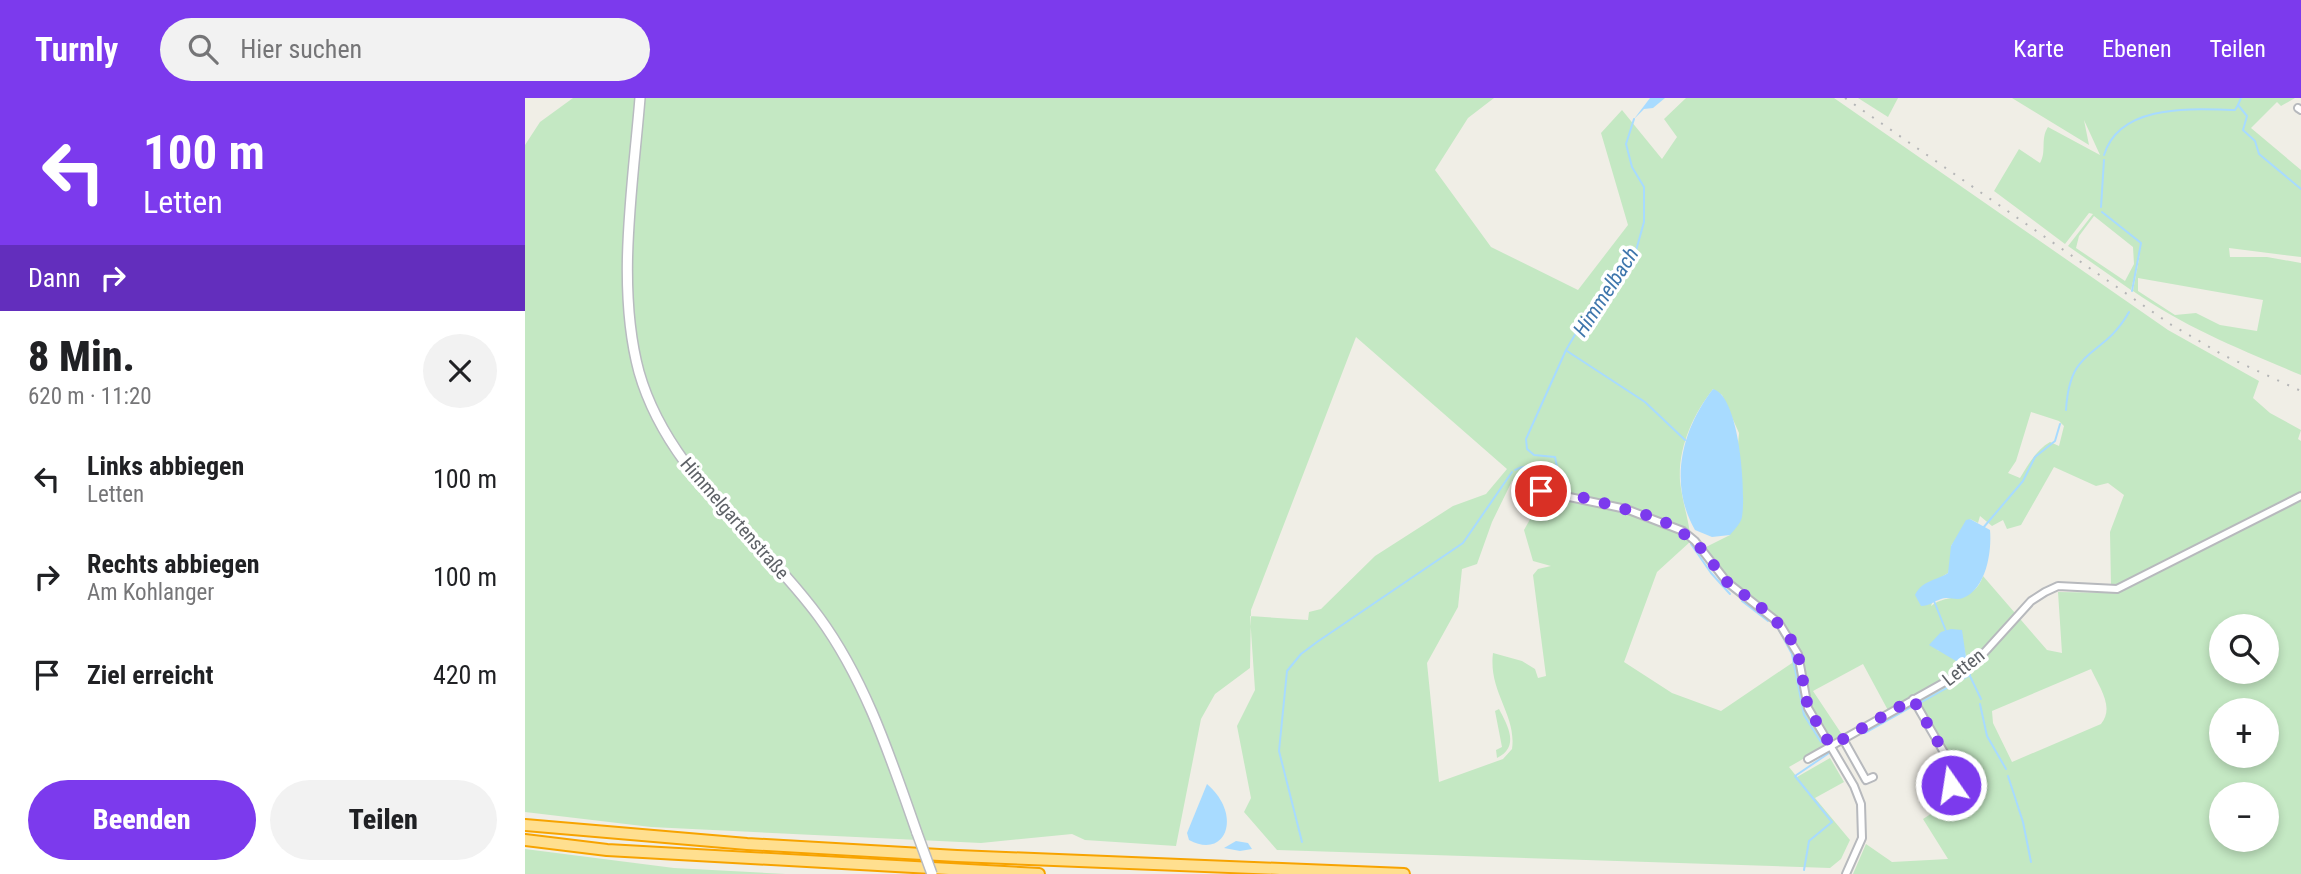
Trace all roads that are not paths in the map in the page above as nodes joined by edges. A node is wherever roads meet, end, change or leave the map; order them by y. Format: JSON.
{"nodes":[{"id":1,"x":640,"y":98,"type":"edge"},
{"id":2,"x":1541,"y":491,"type":"dead end"},
{"id":3,"x":2301,"y":496,"type":"edge"},
{"id":4,"x":1913,"y":699,"type":"junction"},
{"id":5,"x":1843,"y":739,"type":"junction"},
{"id":6,"x":1831,"y":746,"type":"junction"},
{"id":7,"x":1808,"y":759,"type":"dead end"},
{"id":8,"x":1873,"y":777,"type":"dead end"},
{"id":9,"x":1949,"y":801,"type":"dead end"},
{"id":10,"x":525,"y":825,"type":"edge"},
{"id":11,"x":525,"y":840,"type":"edge"},
{"id":12,"x":932,"y":874,"type":"edge"},
{"id":13,"x":1039,"y":874,"type":"edge"},
{"id":14,"x":1403,"y":874,"type":"edge"},
{"id":15,"x":1846,"y":874,"type":"edge"}],
"edges":[{"from":1,"to":12,"type":"street","name":"Himmelgartenstraße","bridge":true},
{"from":2,"to":6,"type":"street"},
{"from":3,"to":4,"type":"street","name":"Letten"},
{"from":4,"to":5,"type":"street","name":"Letten"},
{"from":4,"to":9,"type":"street"},
{"from":5,"to":6,"type":"street","name":"Letten"},
{"from":5,"to":8,"type":"street"},
{"from":6,"to":7,"type":"street","name":"Letten"},
{"from":6,"to":15,"type":"street"},
{"from":10,"to":14,"type":"highway"},
{"from":11,"to":13,"type":"highway"}]}
